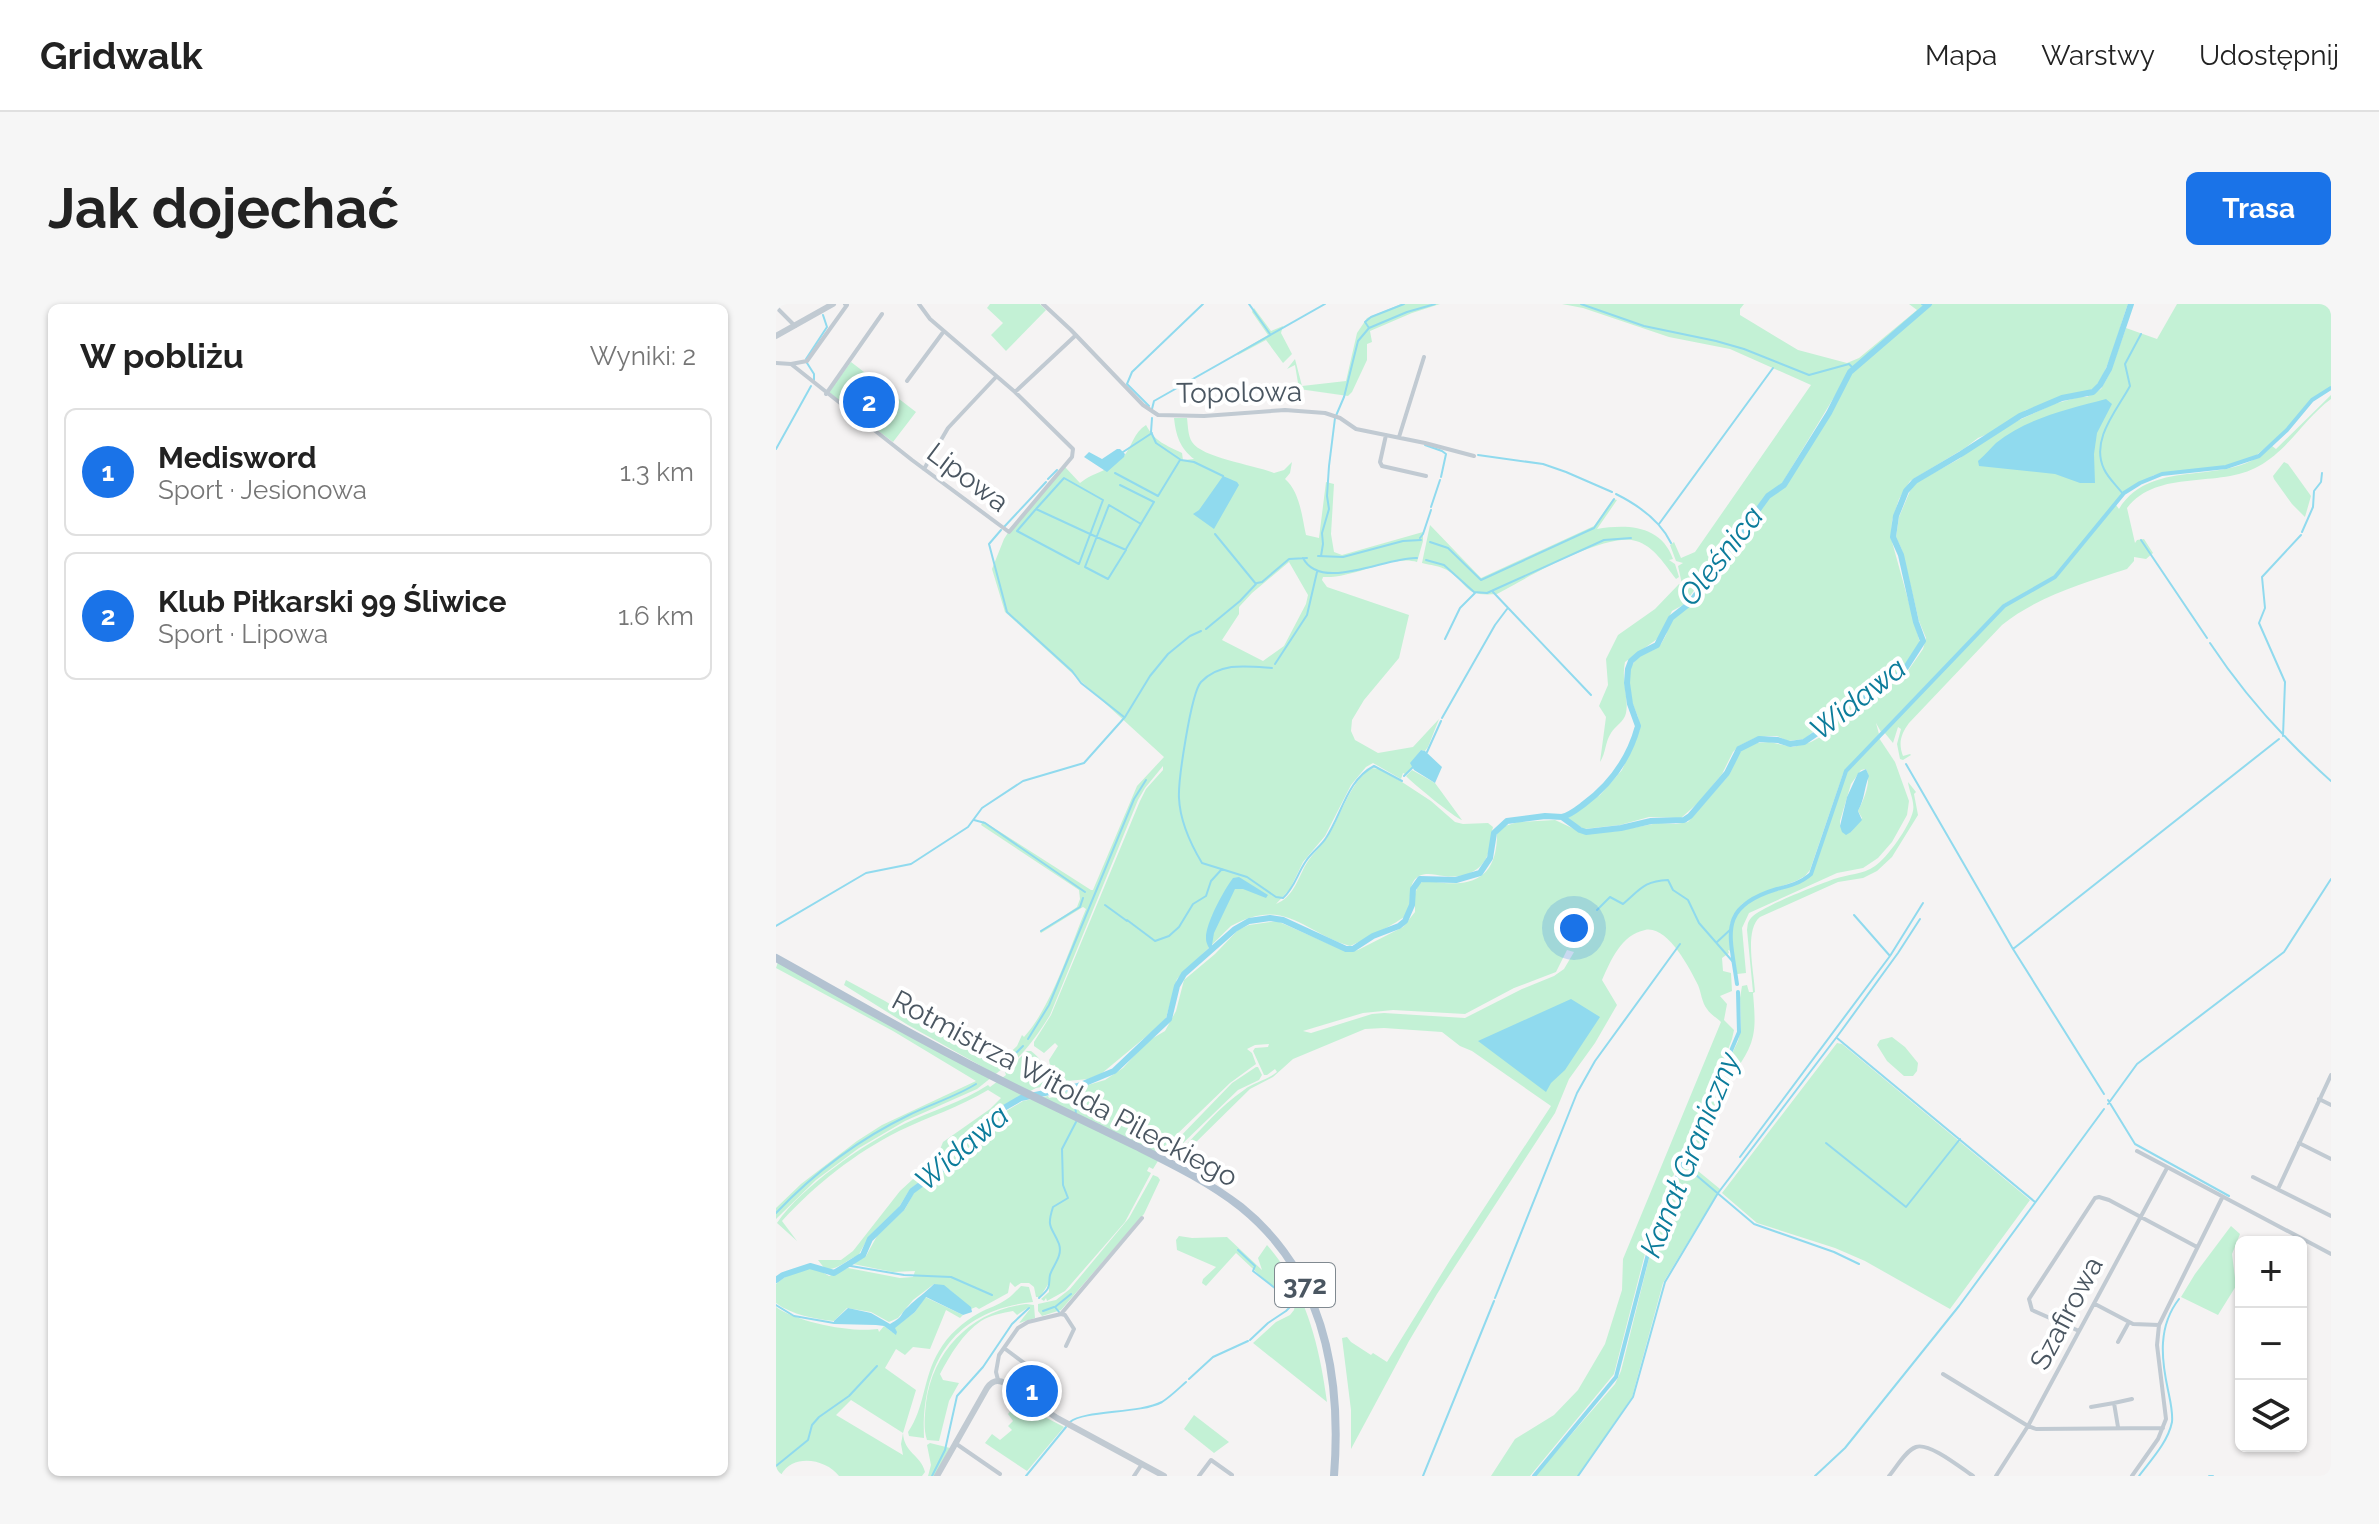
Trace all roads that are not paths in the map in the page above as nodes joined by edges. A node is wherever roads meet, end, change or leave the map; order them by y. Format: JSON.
{"nodes":[{"id":1,"x":833,"y":304,"type":"edge"},
{"id":2,"x":845,"y":304,"type":"edge"},
{"id":3,"x":919,"y":304,"type":"edge"},
{"id":4,"x":1043,"y":304,"type":"edge"},
{"id":5,"x":776,"y":307,"type":"edge"},
{"id":6,"x":882,"y":314,"type":"dead end"},
{"id":7,"x":795,"y":326,"type":"junction"},
{"id":8,"x":944,"y":331,"type":"junction"},
{"id":9,"x":1076,"y":335,"type":"junction"},
{"id":10,"x":776,"y":336,"type":"edge"},
{"id":11,"x":1424,"y":357,"type":"dead end"},
{"id":12,"x":776,"y":363,"type":"edge"},
{"id":13,"x":791,"y":364,"type":"junction"},
{"id":14,"x":996,"y":377,"type":"junction"},
{"id":15,"x":907,"y":381,"type":"dead end"},
{"id":16,"x":1015,"y":392,"type":"junction"},
{"id":17,"x":826,"y":394,"type":"junction"},
{"id":18,"x":1386,"y":435,"type":"junction"},
{"id":19,"x":1399,"y":437,"type":"junction"},
{"id":20,"x":1474,"y":456,"type":"dead end"},
{"id":21,"x":924,"y":469,"type":"junction"},
{"id":22,"x":1426,"y":476,"type":"dead end"},
{"id":23,"x":776,"y":958,"type":"edge"},
{"id":24,"x":2331,"y":1075,"type":"edge"},
{"id":25,"x":2319,"y":1099,"type":"junction"},
{"id":26,"x":2331,"y":1105,"type":"edge"},
{"id":27,"x":2299,"y":1143,"type":"junction"},
{"id":28,"x":2137,"y":1151,"type":"dead end"},
{"id":29,"x":2331,"y":1159,"type":"edge"},
{"id":30,"x":2167,"y":1168,"type":"junction"},
{"id":31,"x":2253,"y":1177,"type":"dead end"},
{"id":32,"x":2278,"y":1189,"type":"junction"},
{"id":33,"x":2222,"y":1198,"type":"junction"},
{"id":34,"x":2331,"y":1216,"type":"edge"},
{"id":35,"x":2141,"y":1217,"type":"junction"},
{"id":36,"x":1142,"y":1218,"type":"dead end"},
{"id":37,"x":2197,"y":1247,"type":"junction"},
{"id":38,"x":2331,"y":1254,"type":"edge"},
{"id":39,"x":2095,"y":1304,"type":"junction"},
{"id":40,"x":1061,"y":1314,"type":"junction"},
{"id":41,"x":2129,"y":1322,"type":"junction"},
{"id":42,"x":2159,"y":1325,"type":"junction"},
{"id":43,"x":2079,"y":1331,"type":"junction"},
{"id":44,"x":2118,"y":1342,"type":"dead end"},
{"id":45,"x":1066,"y":1346,"type":"dead end"},
{"id":46,"x":1004,"y":1348,"type":"junction"},
{"id":47,"x":1039,"y":1374,"type":"dead end"},
{"id":48,"x":1943,"y":1374,"type":"dead end"},
{"id":49,"x":998,"y":1380,"type":"junction"},
{"id":50,"x":2132,"y":1399,"type":"dead end"},
{"id":51,"x":2114,"y":1403,"type":"junction"},
{"id":52,"x":2091,"y":1407,"type":"dead end"},
{"id":53,"x":2028,"y":1426,"type":"junction"},
{"id":54,"x":2118,"y":1427,"type":"junction"},
{"id":55,"x":2163,"y":1428,"type":"junction"},
{"id":56,"x":955,"y":1443,"type":"junction"},
{"id":57,"x":1142,"y":1464,"type":"junction"},
{"id":58,"x":1000,"y":1474,"type":"edge"},
{"id":59,"x":1232,"y":1475,"type":"edge"},
{"id":60,"x":937,"y":1476,"type":"edge"},
{"id":61,"x":1134,"y":1476,"type":"edge"},
{"id":62,"x":1164,"y":1476,"type":"edge"},
{"id":63,"x":1199,"y":1476,"type":"edge"},
{"id":64,"x":1334,"y":1476,"type":"edge"},
{"id":65,"x":1889,"y":1476,"type":"edge"},
{"id":66,"x":1973,"y":1476,"type":"edge"},
{"id":67,"x":1996,"y":1476,"type":"edge"},
{"id":68,"x":2132,"y":1476,"type":"edge"}],
"edges":[{"from":1,"to":7,"type":"street"},
{"from":2,"to":13,"type":"street"},
{"from":3,"to":8,"type":"street"},
{"from":4,"to":9,"type":"street","name":"Topolowa"},
{"from":5,"to":7,"type":"street"},
{"from":6,"to":17,"type":"street"},
{"from":7,"to":10,"type":"street"},
{"from":8,"to":14,"type":"street"},
{"from":8,"to":15,"type":"street"},
{"from":9,"to":16,"type":"street"},
{"from":9,"to":18,"type":"street","name":"Topolowa"},
{"from":11,"to":19,"type":"street"},
{"from":12,"to":13,"type":"street"},
{"from":13,"to":17,"type":"street","name":"Lipowa"},
{"from":14,"to":16,"type":"street"},
{"from":14,"to":21,"type":"street"},
{"from":16,"to":21,"type":"street","name":"Lipowa"},
{"from":17,"to":21,"type":"street","name":"Lipowa"},
{"from":18,"to":19,"type":"street","name":"Topolowa"},
{"from":18,"to":22,"type":"street"},
{"from":19,"to":20,"type":"street","name":"Topolowa"},
{"from":23,"to":64,"type":"main road","name":"Rotmistrza Witolda Pileckiego","number":"372"},
{"from":24,"to":25,"type":"street"},
{"from":25,"to":26,"type":"street"},
{"from":25,"to":27,"type":"street"},
{"from":27,"to":29,"type":"street"},
{"from":27,"to":32,"type":"street"},
{"from":28,"to":30,"type":"street"},
{"from":30,"to":33,"type":"street"},
{"from":30,"to":35,"type":"street","name":"Szafirowa"},
{"from":31,"to":32,"type":"street"},
{"from":32,"to":34,"type":"street"},
{"from":33,"to":37,"type":"street"},
{"from":33,"to":38,"type":"street"},
{"from":35,"to":37,"type":"street"},
{"from":35,"to":39,"type":"street","name":"Szafirowa"},
{"from":35,"to":43,"type":"street"},
{"from":36,"to":40,"type":"street"},
{"from":37,"to":42,"type":"street"},
{"from":39,"to":41,"type":"street"},
{"from":39,"to":43,"type":"street","name":"Szafirowa"},
{"from":40,"to":45,"type":"street"},
{"from":40,"to":46,"type":"street"},
{"from":41,"to":42,"type":"street"},
{"from":41,"to":44,"type":"street"},
{"from":42,"to":55,"type":"street"},
{"from":43,"to":53,"type":"street","name":"Szafirowa"},
{"from":46,"to":47,"type":"street"},
{"from":46,"to":49,"type":"street"},
{"from":48,"to":53,"type":"street"},
{"from":49,"to":56,"type":"street"},
{"from":49,"to":57,"type":"street"},
{"from":50,"to":51,"type":"street"},
{"from":51,"to":52,"type":"street"},
{"from":51,"to":54,"type":"street"},
{"from":53,"to":54,"type":"street"},
{"from":53,"to":67,"type":"street","name":"Szafirowa"},
{"from":54,"to":55,"type":"street"},
{"from":55,"to":68,"type":"street"},
{"from":56,"to":58,"type":"street"},
{"from":56,"to":60,"type":"street"},
{"from":57,"to":61,"type":"street"},
{"from":57,"to":62,"type":"street"},
{"from":59,"to":63,"type":"street"},
{"from":65,"to":66,"type":"street"}]}
